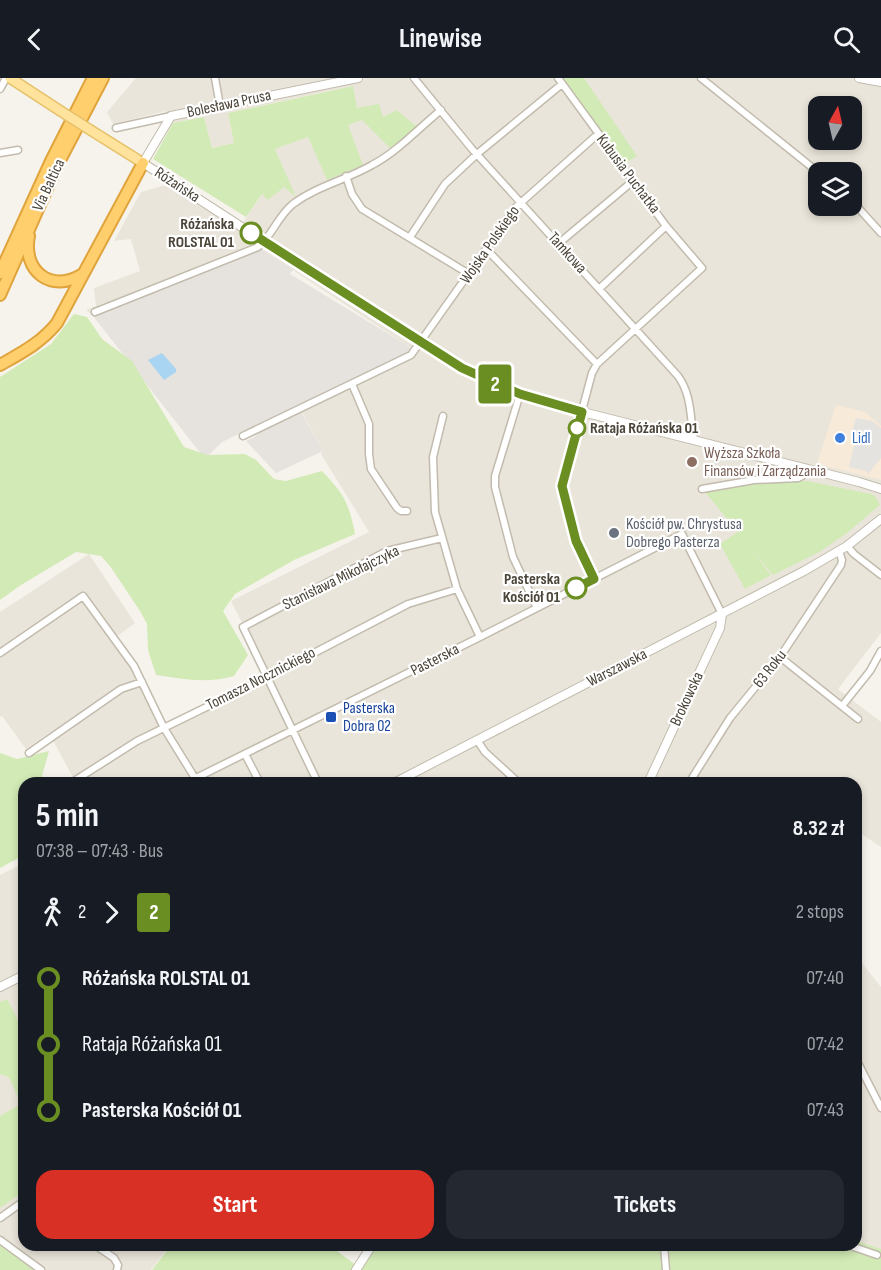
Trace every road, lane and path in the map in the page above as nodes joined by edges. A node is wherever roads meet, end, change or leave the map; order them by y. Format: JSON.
{"nodes":[{"id":1,"x":8,"y":78,"type":"edge"},
{"id":2,"x":93,"y":78,"type":"edge"},
{"id":3,"x":103,"y":78,"type":"edge"},
{"id":4,"x":215,"y":78,"type":"edge"},
{"id":5,"x":358,"y":78,"type":"edge"},
{"id":6,"x":414,"y":78,"type":"edge"},
{"id":7,"x":701,"y":78,"type":"edge"},
{"id":8,"x":859,"y":78,"type":"edge"},
{"id":9,"x":560,"y":81,"type":"edge"},
{"id":10,"x":881,"y":82,"type":"edge"},
{"id":11,"x":0,"y":89,"type":"edge"},
{"id":12,"x":220,"y":106,"type":"junction"},
{"id":13,"x":441,"y":110,"type":"junction"},
{"id":14,"x":171,"y":116,"type":"junction"},
{"id":15,"x":116,"y":128,"type":"dead end"},
{"id":16,"x":598,"y":134,"type":"junction"},
{"id":17,"x":18,"y":150,"type":"dead end"},
{"id":18,"x":0,"y":153,"type":"edge"},
{"id":19,"x":477,"y":154,"type":"junction"},
{"id":20,"x":143,"y":163,"type":"junction"},
{"id":21,"x":808,"y":165,"type":"edge"},
{"id":22,"x":346,"y":176,"type":"junction"},
{"id":23,"x":633,"y":181,"type":"junction"},
{"id":24,"x":520,"y":202,"type":"junction"},
{"id":25,"x":862,"y":212,"type":"edge"},
{"id":26,"x":32,"y":221,"type":"junction"},
{"id":27,"x":666,"y":226,"type":"junction"},
{"id":28,"x":881,"y":233,"type":"edge"},
{"id":29,"x":410,"y":237,"type":"junction"},
{"id":30,"x":264,"y":242,"type":"junction"},
{"id":31,"x":558,"y":244,"type":"junction"},
{"id":32,"x":485,"y":251,"type":"junction"},
{"id":33,"x":0,"y":273,"type":"edge"},
{"id":34,"x":83,"y":274,"type":"junction"},
{"id":35,"x":469,"y":274,"type":"junction"},
{"id":36,"x":599,"y":289,"type":"junction"},
{"id":37,"x":0,"y":295,"type":"edge"},
{"id":38,"x":94,"y":312,"type":"dead end"},
{"id":39,"x":636,"y":328,"type":"junction"},
{"id":40,"x":421,"y":343,"type":"junction"},
{"id":41,"x":597,"y":364,"type":"junction"},
{"id":42,"x":0,"y":365,"type":"edge"},
{"id":43,"x":352,"y":384,"type":"junction"},
{"id":44,"x":520,"y":394,"type":"junction"},
{"id":45,"x":582,"y":412,"type":"junction"},
{"id":46,"x":443,"y":416,"type":"dead end"},
{"id":47,"x":243,"y":436,"type":"dead end"},
{"id":48,"x":694,"y":440,"type":"junction"},
{"id":49,"x":805,"y":468,"type":"junction"},
{"id":50,"x":702,"y":489,"type":"dead end"},
{"id":51,"x":881,"y":489,"type":"edge"},
{"id":52,"x":407,"y":511,"type":"dead end"},
{"id":53,"x":880,"y":519,"type":"edge"},
{"id":54,"x":442,"y":538,"type":"junction"},
{"id":55,"x":847,"y":546,"type":"junction"},
{"id":56,"x":839,"y":551,"type":"junction"},
{"id":57,"x":881,"y":575,"type":"edge"},
{"id":58,"x":594,"y":579,"type":"junction"},
{"id":59,"x":457,"y":589,"type":"junction"},
{"id":60,"x":537,"y":608,"type":"junction"},
{"id":61,"x":722,"y":614,"type":"junction"},
{"id":62,"x":480,"y":637,"type":"junction"},
{"id":63,"x":881,"y":651,"type":"edge"},
{"id":64,"x":0,"y":653,"type":"edge"},
{"id":65,"x":780,"y":657,"type":"junction"},
{"id":66,"x":268,"y":676,"type":"junction"},
{"id":67,"x":142,"y":682,"type":"junction"},
{"id":68,"x":842,"y":706,"type":"junction"},
{"id":69,"x":858,"y":719,"type":"dead end"},
{"id":70,"x":164,"y":728,"type":"junction"},
{"id":71,"x":294,"y":731,"type":"junction"},
{"id":72,"x":477,"y":740,"type":"junction"},
{"id":73,"x":29,"y":753,"type":"dead end"},
{"id":74,"x":245,"y":754,"type":"junction"},
{"id":75,"x":80,"y":777,"type":"edge"},
{"id":76,"x":195,"y":777,"type":"edge"},
{"id":77,"x":204,"y":777,"type":"edge"},
{"id":78,"x":257,"y":777,"type":"edge"},
{"id":79,"x":315,"y":777,"type":"edge"},
{"id":80,"x":406,"y":777,"type":"edge"},
{"id":81,"x":509,"y":777,"type":"edge"},
{"id":82,"x":651,"y":777,"type":"edge"},
{"id":83,"x":693,"y":777,"type":"edge"},
{"id":84,"x":18,"y":978,"type":"edge"},
{"id":85,"x":0,"y":987,"type":"edge"},
{"id":86,"x":862,"y":1071,"type":"edge"},
{"id":87,"x":881,"y":1108,"type":"edge"},
{"id":88,"x":18,"y":1206,"type":"edge"},
{"id":89,"x":0,"y":1218,"type":"edge"},
{"id":90,"x":0,"y":1240,"type":"edge"},
{"id":91,"x":862,"y":1250,"type":"edge"},
{"id":92,"x":103,"y":1251,"type":"edge"},
{"id":93,"x":368,"y":1251,"type":"edge"},
{"id":94,"x":664,"y":1251,"type":"edge"},
{"id":95,"x":877,"y":1255,"type":"dead end"},
{"id":96,"x":41,"y":1270,"type":"edge"},
{"id":97,"x":117,"y":1270,"type":"edge"},
{"id":98,"x":356,"y":1270,"type":"edge"},
{"id":99,"x":666,"y":1270,"type":"edge"}],
"edges":[{"from":1,"to":11,"type":"street"},
{"from":1,"to":20,"type":"main road","name":"Różańska","bridge":true},
{"from":2,"to":33,"type":"highway","name":"Via Baltica"},
{"from":3,"to":26,"type":"highway","name":"Via Baltica"},
{"from":4,"to":12,"type":"street"},
{"from":5,"to":12,"type":"street","name":"Bolesława Prusa"},
{"from":6,"to":13,"type":"street","name":"Tamkowa"},
{"from":7,"to":21,"type":"street"},
{"from":8,"to":10,"type":"street"},
{"from":9,"to":16,"type":"street","name":"Kubusia Puchatka"},
{"from":9,"to":19,"type":"street"},
{"from":12,"to":14,"type":"street","name":"Bolesława Prusa"},
{"from":13,"to":19,"type":"street","name":"Tamkowa"},
{"from":13,"to":22,"type":"street"},
{"from":14,"to":15,"type":"street","name":"Bolesława Prusa"},
{"from":14,"to":20,"type":"street","name":"Bolesława Prusa"},
{"from":16,"to":23,"type":"street","name":"Kubusia Puchatka"},
{"from":16,"to":24,"type":"street","name":"Wojska Polskiego"},
{"from":17,"to":18,"type":"street"},
{"from":19,"to":24,"type":"street","name":"Tamkowa"},
{"from":19,"to":29,"type":"street"},
{"from":20,"to":30,"type":"street","name":"Różańska"},
{"from":20,"to":34,"type":"highway"},
{"from":22,"to":29,"type":"street"},
{"from":22,"to":30,"type":"street"},
{"from":23,"to":27,"type":"street","name":"Kubusia Puchatka"},
{"from":23,"to":31,"type":"street"},
{"from":24,"to":31,"type":"street","name":"Tamkowa"},
{"from":24,"to":32,"type":"street","name":"Wojska Polskiego"},
{"from":25,"to":28,"type":"street"},
{"from":26,"to":34,"type":"highway"},
{"from":26,"to":37,"type":"highway","name":"Via Baltica"},
{"from":27,"to":36,"type":"street"},
{"from":27,"to":39,"type":"street","name":"Kubusia Puchatka"},
{"from":29,"to":35,"type":"street"},
{"from":30,"to":38,"type":"street"},
{"from":30,"to":40,"type":"street","name":"Różańska"},
{"from":31,"to":36,"type":"street","name":"Tamkowa"},
{"from":32,"to":35,"type":"street","name":"Wojska Polskiego"},
{"from":32,"to":41,"type":"street"},
{"from":34,"to":42,"type":"highway"},
{"from":35,"to":40,"type":"street","name":"Wojska Polskiego"},
{"from":36,"to":39,"type":"street","name":"Tamkowa"},
{"from":39,"to":41,"type":"street"},
{"from":39,"to":48,"type":"street","name":"Tamkowa"},
{"from":40,"to":43,"type":"street","name":"Wojska Polskiego"},
{"from":40,"to":44,"type":"street","name":"Różańska"},
{"from":41,"to":45,"type":"street"},
{"from":43,"to":47,"type":"street","name":"Wojska Polskiego"},
{"from":43,"to":52,"type":"street"},
{"from":44,"to":45,"type":"street","name":"Różańska"},
{"from":44,"to":60,"type":"street"},
{"from":45,"to":48,"type":"street","name":"Różańska"},
{"from":45,"to":58,"type":"street"},
{"from":46,"to":54,"type":"street"},
{"from":48,"to":49,"type":"street","name":"Różańska"},
{"from":49,"to":50,"type":"street"},
{"from":49,"to":51,"type":"street","name":"Różańska"},
{"from":53,"to":55,"type":"street","name":"Warszawska"},
{"from":54,"to":59,"type":"street"},
{"from":54,"to":66,"type":"street","name":"Stanisława Mikołajczyka"},
{"from":55,"to":56,"type":"street","name":"Warszawska"},
{"from":55,"to":57,"type":"street"},
{"from":56,"to":61,"type":"street","name":"Warszawska"},
{"from":56,"to":65,"type":"street","name":"63 Roku"},
{"from":58,"to":60,"type":"street","name":"Pasterska"},
{"from":58,"to":61,"type":"street","name":"Pasterska"},
{"from":59,"to":62,"type":"street"},
{"from":59,"to":66,"type":"street","name":"Tomasza Nocznickiego"},
{"from":60,"to":62,"type":"street","name":"Pasterska"},
{"from":61,"to":72,"type":"street","name":"Warszawska"},
{"from":61,"to":82,"type":"street","name":"Brokowska"},
{"from":62,"to":71,"type":"street","name":"Pasterska"},
{"from":63,"to":68,"type":"street"},
{"from":64,"to":67,"type":"street"},
{"from":65,"to":68,"type":"street"},
{"from":65,"to":83,"type":"street","name":"63 Roku"},
{"from":66,"to":70,"type":"street","name":"Tomasza Nocznickiego"},
{"from":66,"to":71,"type":"street"},
{"from":67,"to":70,"type":"street"},
{"from":67,"to":73,"type":"street"},
{"from":68,"to":69,"type":"street"},
{"from":70,"to":75,"type":"street","name":"Tomasza Nocznickiego"},
{"from":70,"to":76,"type":"street"},
{"from":71,"to":74,"type":"street","name":"Pasterska"},
{"from":71,"to":79,"type":"street"},
{"from":72,"to":80,"type":"street","name":"Warszawska"},
{"from":72,"to":81,"type":"street"},
{"from":74,"to":77,"type":"street","name":"Pasterska"},
{"from":74,"to":78,"type":"street"},
{"from":84,"to":85,"type":"street"},
{"from":86,"to":87,"type":"street"},
{"from":88,"to":89,"type":"street"},
{"from":90,"to":96,"type":"street"},
{"from":91,"to":95,"type":"street"},
{"from":92,"to":97,"type":"street"},
{"from":93,"to":98,"type":"street"},
{"from":94,"to":99,"type":"street"}]}
